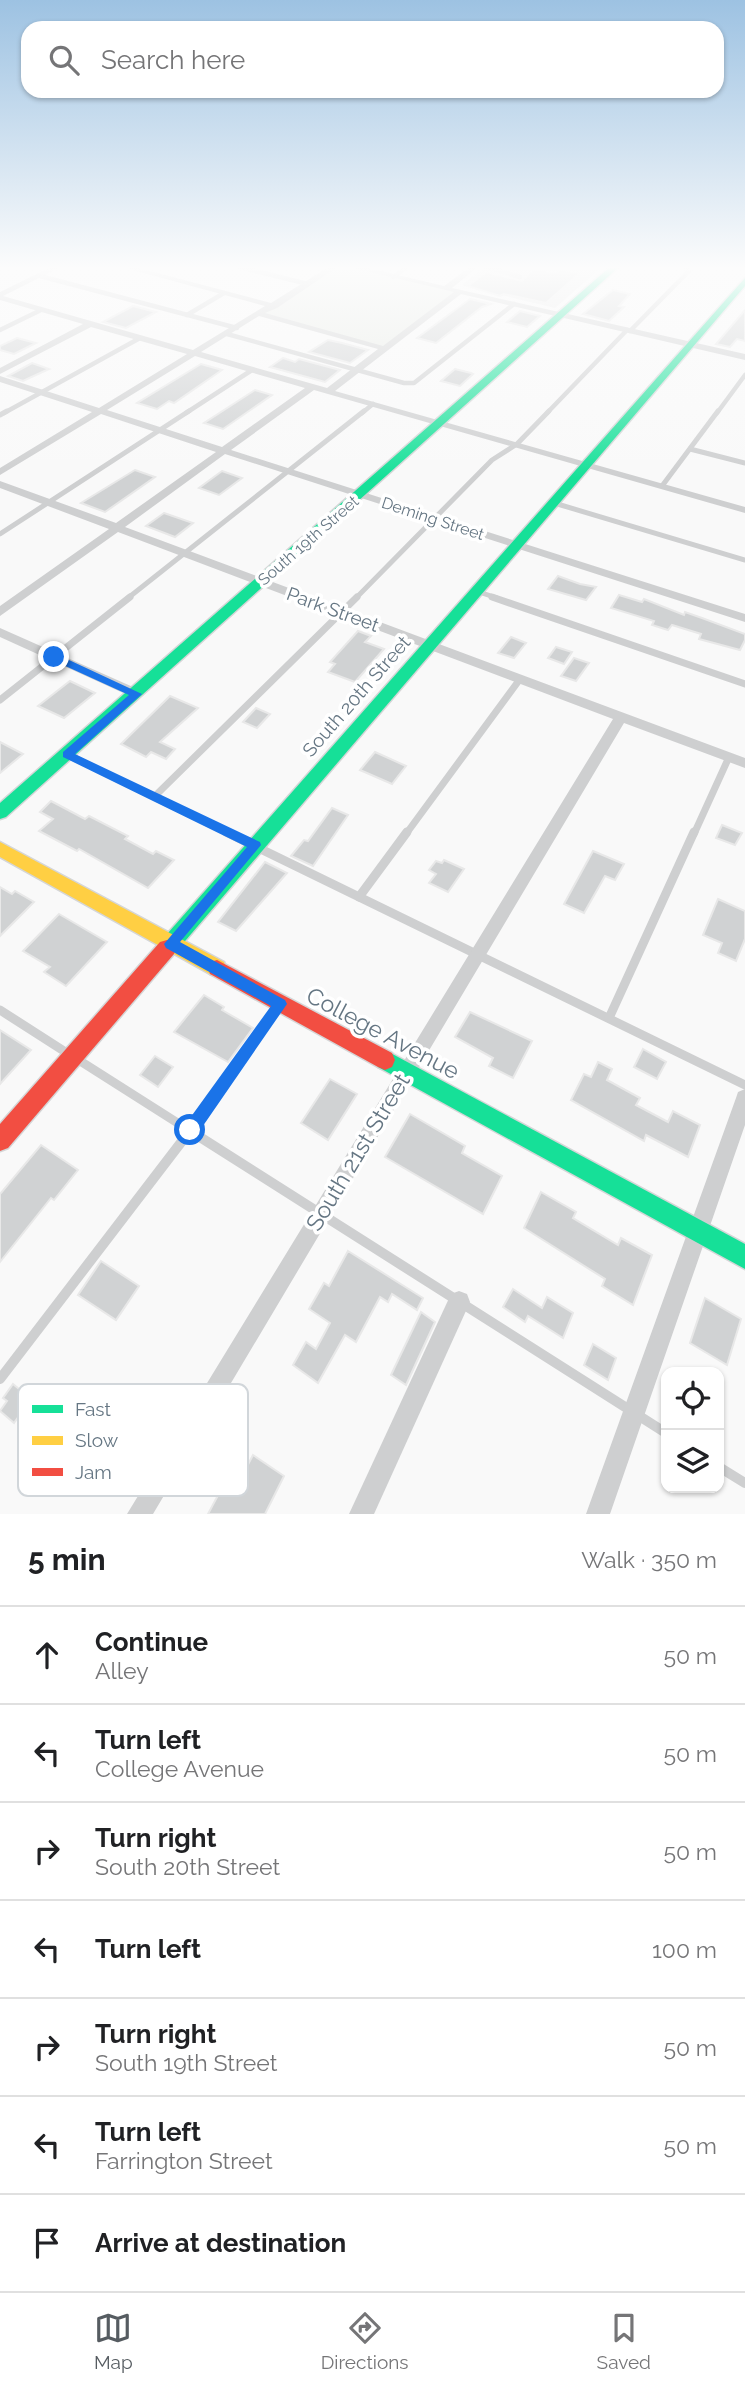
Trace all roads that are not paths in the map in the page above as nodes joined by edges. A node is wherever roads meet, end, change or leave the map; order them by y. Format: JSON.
{"nodes":[{"id":1,"x":66,"y":337,"type":"edge"},
{"id":2,"x":135,"y":337,"type":"edge"},
{"id":3,"x":222,"y":337,"type":"edge"},
{"id":4,"x":237,"y":337,"type":"edge"},
{"id":5,"x":342,"y":337,"type":"edge"},
{"id":6,"x":402,"y":337,"type":"edge"},
{"id":7,"x":473,"y":337,"type":"edge"},
{"id":8,"x":537,"y":337,"type":"edge"},
{"id":9,"x":622,"y":337,"type":"edge"},
{"id":10,"x":658,"y":337,"type":"edge"},
{"id":11,"x":697,"y":337,"type":"edge"},
{"id":12,"x":140,"y":338,"type":"junction"},
{"id":13,"x":691,"y":344,"type":"junction"},
{"id":14,"x":386,"y":349,"type":"junction"},
{"id":15,"x":194,"y":353,"type":"junction"},
{"id":16,"x":745,"y":357,"type":"edge"},
{"id":17,"x":358,"y":369,"type":"junction"},
{"id":18,"x":252,"y":370,"type":"junction"},
{"id":19,"x":0,"y":371,"type":"edge"},
{"id":20,"x":745,"y":375,"type":"edge"},
{"id":21,"x":0,"y":379,"type":"edge"},
{"id":22,"x":312,"y":387,"type":"junction"},
{"id":23,"x":329,"y":391,"type":"junction"},
{"id":24,"x":41,"y":392,"type":"junction"},
{"id":25,"x":373,"y":404,"type":"junction"},
{"id":26,"x":101,"y":411,"type":"junction"},
{"id":27,"x":0,"y":415,"type":"edge"},
{"id":28,"x":440,"y":422,"type":"junction"},
{"id":29,"x":161,"y":429,"type":"junction"},
{"id":30,"x":517,"y":444,"type":"junction"},
{"id":31,"x":690,"y":449,"type":"junction"},
{"id":32,"x":224,"y":450,"type":"junction"},
{"id":33,"x":745,"y":463,"type":"edge"},
{"id":34,"x":587,"y":464,"type":"junction"},
{"id":35,"x":288,"y":471,"type":"junction"},
{"id":36,"x":0,"y":472,"type":"edge"},
{"id":37,"x":0,"y":484,"type":"edge"},
{"id":38,"x":662,"y":486,"type":"junction"},
{"id":39,"x":359,"y":495,"type":"junction"},
{"id":40,"x":48,"y":503,"type":"junction"},
{"id":41,"x":553,"y":503,"type":"junction"},
{"id":42,"x":745,"y":510,"type":"edge"},
{"id":43,"x":436,"y":519,"type":"junction"},
{"id":44,"x":116,"y":528,"type":"junction"},
{"id":45,"x":0,"y":534,"type":"edge"},
{"id":46,"x":516,"y":544,"type":"junction"},
{"id":47,"x":184,"y":554,"type":"junction"},
{"id":48,"x":745,"y":560,"type":"edge"},
{"id":49,"x":260,"y":582,"type":"junction"},
{"id":50,"x":475,"y":591,"type":"junction"},
{"id":51,"x":0,"y":612,"type":"edge"},
{"id":52,"x":342,"y":612,"type":"junction"},
{"id":53,"x":745,"y":618,"type":"edge"},
{"id":54,"x":0,"y":632,"type":"edge"},
{"id":55,"x":428,"y":644,"type":"junction"},
{"id":56,"x":54,"y":657,"type":"junction"},
{"id":57,"x":520,"y":679,"type":"junction"},
{"id":58,"x":745,"y":684,"type":"edge"},
{"id":59,"x":136,"y":694,"type":"junction"},
{"id":60,"x":0,"y":700,"type":"edge"},
{"id":61,"x":621,"y":717,"type":"junction"},
{"id":62,"x":67,"y":754,"type":"junction"},
{"id":63,"x":729,"y":757,"type":"junction"},
{"id":64,"x":745,"y":763,"type":"edge"},
{"id":65,"x":156,"y":796,"type":"junction"},
{"id":66,"x":0,"y":813,"type":"edge"},
{"id":67,"x":255,"y":845,"type":"junction"},
{"id":68,"x":0,"y":849,"type":"edge"},
{"id":69,"x":359,"y":897,"type":"junction"},
{"id":70,"x":170,"y":944,"type":"junction"},
{"id":71,"x":478,"y":957,"type":"junction"},
{"id":72,"x":280,"y":1004,"type":"junction"},
{"id":73,"x":0,"y":1010,"type":"edge"},
{"id":74,"x":608,"y":1017,"type":"junction"},
{"id":75,"x":73,"y":1056,"type":"junction"},
{"id":76,"x":407,"y":1071,"type":"junction"},
{"id":77,"x":745,"y":1085,"type":"edge"},
{"id":78,"x":745,"y":1098,"type":"edge"},
{"id":79,"x":190,"y":1130,"type":"junction"},
{"id":80,"x":0,"y":1140,"type":"edge"},
{"id":81,"x":321,"y":1214,"type":"junction"},
{"id":82,"x":698,"y":1230,"type":"junction"},
{"id":83,"x":745,"y":1257,"type":"edge"},
{"id":84,"x":459,"y":1302,"type":"junction"},
{"id":85,"x":0,"y":1378,"type":"edge"},
{"id":86,"x":218,"y":1384,"type":"edge"},
{"id":87,"x":634,"y":1413,"type":"junction"},
{"id":88,"x":661,"y":1430,"type":"edge"},
{"id":89,"x":724,"y":1470,"type":"edge"},
{"id":90,"x":745,"y":1483,"type":"edge"},
{"id":91,"x":150,"y":1496,"type":"edge"},
{"id":92,"x":139,"y":1514,"type":"edge"},
{"id":93,"x":361,"y":1514,"type":"edge"},
{"id":94,"x":598,"y":1514,"type":"edge"}],
"edges":[{"from":1,"to":19,"type":"street"},
{"from":2,"to":12,"type":"street"},
{"from":3,"to":15,"type":"street"},
{"from":4,"to":17,"type":"lane"},
{"from":5,"to":14,"type":"street"},
{"from":6,"to":14,"type":"street"},
{"from":7,"to":17,"type":"lane"},
{"from":8,"to":28,"type":"street","name":"South 19th Street"},
{"from":9,"to":30,"type":"lane"},
{"from":10,"to":13,"type":"street"},
{"from":11,"to":13,"type":"street","name":"South 20th Street"},
{"from":12,"to":15,"type":"street"},
{"from":12,"to":24,"type":"lane"},
{"from":13,"to":16,"type":"street"},
{"from":13,"to":34,"type":"street","name":"South 20th Street"},
{"from":14,"to":17,"type":"street"},
{"from":15,"to":18,"type":"street"},
{"from":15,"to":26,"type":"street"},
{"from":17,"to":23,"type":"street"},
{"from":18,"to":22,"type":"street"},
{"from":18,"to":29,"type":"lane"},
{"from":20,"to":31,"type":"lane"},
{"from":21,"to":24,"type":"street","name":"Deming Street"},
{"from":22,"to":23,"type":"street"},
{"from":22,"to":32,"type":"street"},
{"from":23,"to":25,"type":"street"},
{"from":24,"to":26,"type":"street","name":"Deming Street"},
{"from":24,"to":27,"type":"lane"},
{"from":25,"to":28,"type":"street"},
{"from":25,"to":35,"type":"lane"},
{"from":26,"to":29,"type":"street","name":"Deming Street"},
{"from":26,"to":36,"type":"street"},
{"from":28,"to":30,"type":"street"},
{"from":28,"to":39,"type":"street","name":"South 19th Street"},
{"from":29,"to":32,"type":"street","name":"Deming Street"},
{"from":29,"to":40,"type":"lane"},
{"from":30,"to":34,"type":"street"},
{"from":30,"to":43,"type":"lane"},
{"from":31,"to":33,"type":"lane"},
{"from":31,"to":38,"type":"lane"},
{"from":32,"to":35,"type":"street","name":"Deming Street"},
{"from":32,"to":44,"type":"street"},
{"from":34,"to":38,"type":"street"},
{"from":34,"to":41,"type":"street","name":"South 20th Street"},
{"from":35,"to":39,"type":"street","name":"Deming Street"},
{"from":35,"to":47,"type":"lane"},
{"from":37,"to":40,"type":"street","name":"Park Street"},
{"from":38,"to":42,"type":"street"},
{"from":39,"to":43,"type":"street","name":"Deming Street"},
{"from":39,"to":49,"type":"street","name":"South 19th Street"},
{"from":40,"to":44,"type":"street","name":"Park Street"},
{"from":40,"to":45,"type":"lane"},
{"from":41,"to":46,"type":"street","name":"South 20th Street"},
{"from":41,"to":48,"type":"lane"},
{"from":43,"to":46,"type":"street","name":"Deming Street"},
{"from":43,"to":52,"type":"lane"},
{"from":44,"to":47,"type":"street","name":"Park Street"},
{"from":44,"to":51,"type":"street"},
{"from":46,"to":50,"type":"street","name":"South 20th Street"},
{"from":46,"to":53,"type":"street","name":"Deming Street"},
{"from":47,"to":49,"type":"street","name":"Park Street"},
{"from":47,"to":56,"type":"lane"},
{"from":49,"to":52,"type":"street","name":"Park Street"},
{"from":49,"to":59,"type":"street","name":"South 19th Street"},
{"from":50,"to":55,"type":"street","name":"South 20th Street"},
{"from":50,"to":58,"type":"lane"},
{"from":52,"to":55,"type":"street","name":"Park Street"},
{"from":52,"to":65,"type":"lane"},
{"from":54,"to":56,"type":"street"},
{"from":55,"to":57,"type":"street","name":"Park Street"},
{"from":55,"to":67,"type":"street","name":"South 20th Street"},
{"from":56,"to":59,"type":"street"},
{"from":56,"to":60,"type":"lane"},
{"from":57,"to":61,"type":"street","name":"Park Street"},
{"from":57,"to":69,"type":"lane"},
{"from":59,"to":62,"type":"street","name":"South 19th Street"},
{"from":61,"to":63,"type":"street","name":"Park Street"},
{"from":61,"to":71,"type":"street","name":"South 21st Street"},
{"from":62,"to":65,"type":"lane"},
{"from":62,"to":66,"type":"street","name":"South 19th Street"},
{"from":63,"to":64,"type":"street","name":"Park Street"},
{"from":63,"to":74,"type":"lane"},
{"from":65,"to":67,"type":"lane"},
{"from":67,"to":69,"type":"lane"},
{"from":67,"to":70,"type":"street","name":"South 20th Street"},
{"from":68,"to":70,"type":"street","name":"College Avenue"},
{"from":69,"to":71,"type":"lane"},
{"from":70,"to":72,"type":"street","name":"College Avenue"},
{"from":70,"to":75,"type":"street","name":"South 20th Street"},
{"from":71,"to":74,"type":"lane"},
{"from":71,"to":76,"type":"street","name":"South 21st Street"},
{"from":72,"to":76,"type":"street","name":"College Avenue"},
{"from":72,"to":79,"type":"lane"},
{"from":73,"to":75,"type":"lane"},
{"from":74,"to":77,"type":"lane"},
{"from":75,"to":79,"type":"lane"},
{"from":75,"to":80,"type":"street","name":"South 20th Street"},
{"from":76,"to":81,"type":"street","name":"South 21st Street"},
{"from":76,"to":82,"type":"street","name":"College Avenue"},
{"from":78,"to":82,"type":"street"},
{"from":79,"to":81,"type":"lane"},
{"from":79,"to":85,"type":"lane"},
{"from":81,"to":84,"type":"lane"},
{"from":81,"to":86,"type":"street","name":"South 21st Street"},
{"from":82,"to":83,"type":"street","name":"College Avenue"},
{"from":82,"to":87,"type":"street"},
{"from":84,"to":87,"type":"lane"},
{"from":84,"to":93,"type":"street"},
{"from":87,"to":88,"type":"lane"},
{"from":87,"to":94,"type":"street"},
{"from":89,"to":90,"type":"lane"},
{"from":91,"to":92,"type":"street","name":"South 21st Street"}]}
